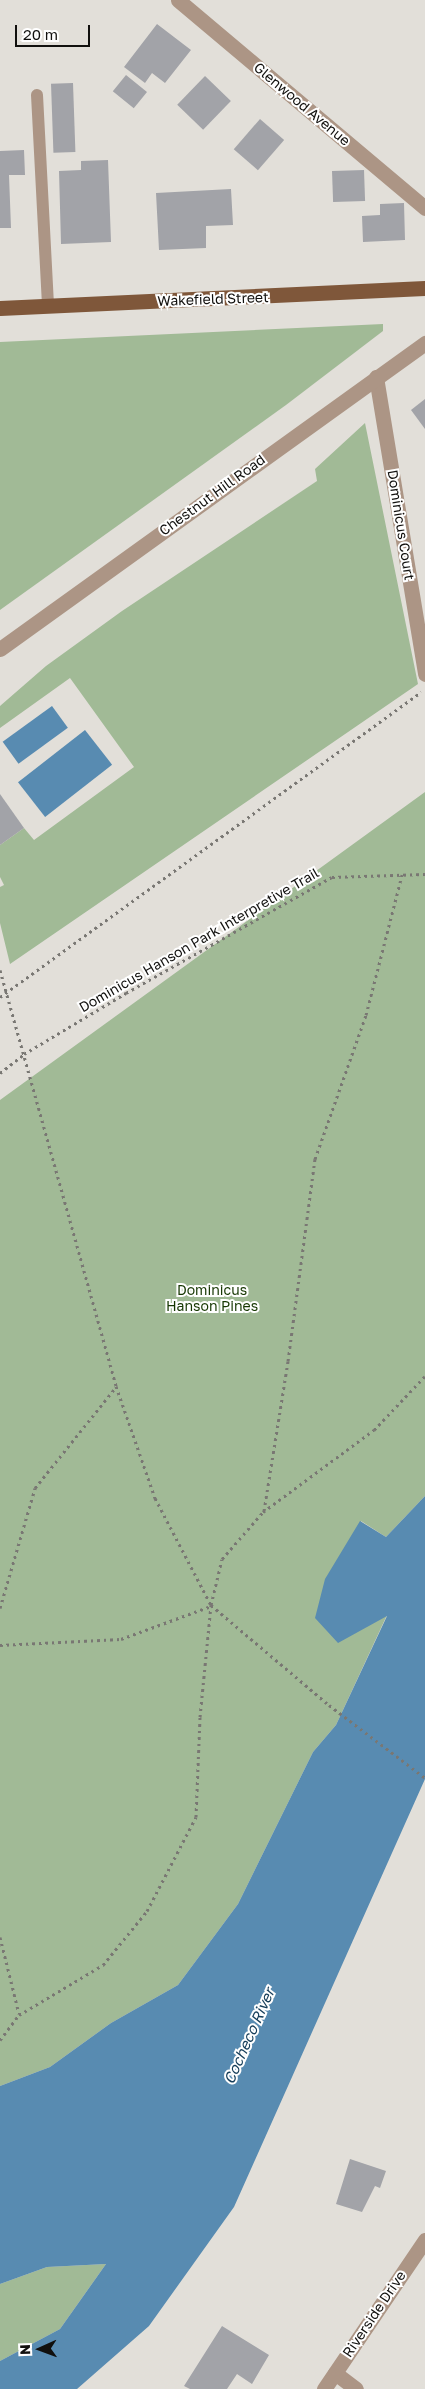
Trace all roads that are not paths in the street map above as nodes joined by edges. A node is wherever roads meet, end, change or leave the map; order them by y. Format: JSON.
{"nodes":[{"id":1,"x":178,"y":0,"type":"edge"},
{"id":2,"x":37,"y":95,"type":"dead end"},
{"id":3,"x":425,"y":208,"type":"edge"},
{"id":4,"x":425,"y":288,"type":"edge"},
{"id":5,"x":48,"y":306,"type":"junction"},
{"id":6,"x":0,"y":308,"type":"edge"},
{"id":7,"x":425,"y":343,"type":"edge"},
{"id":8,"x":376,"y":377,"type":"junction"},
{"id":9,"x":0,"y":649,"type":"edge"},
{"id":10,"x":425,"y":674,"type":"edge"},
{"id":11,"x":425,"y":2240,"type":"edge"},
{"id":12,"x":335,"y":2372,"type":"junction"},
{"id":13,"x":324,"y":2389,"type":"edge"},
{"id":14,"x":356,"y":2389,"type":"edge"}],
"edges":[{"from":1,"to":3,"type":"street","name":"Glenwood Avenue"},
{"from":2,"to":5,"type":"lane"},
{"from":4,"to":5,"type":"main road","name":"Wakefield Street"},
{"from":5,"to":6,"type":"main road","name":"Wakefield Street"},
{"from":7,"to":8,"type":"street","name":"Chestnut Hill Road"},
{"from":8,"to":9,"type":"street","name":"Chestnut Hill Road"},
{"from":8,"to":10,"type":"street","name":"Dominicus Court"},
{"from":11,"to":12,"type":"street","name":"Riverside Drive"},
{"from":12,"to":13,"type":"street","name":"Riverside Drive"},
{"from":12,"to":14,"type":"street"}]}
